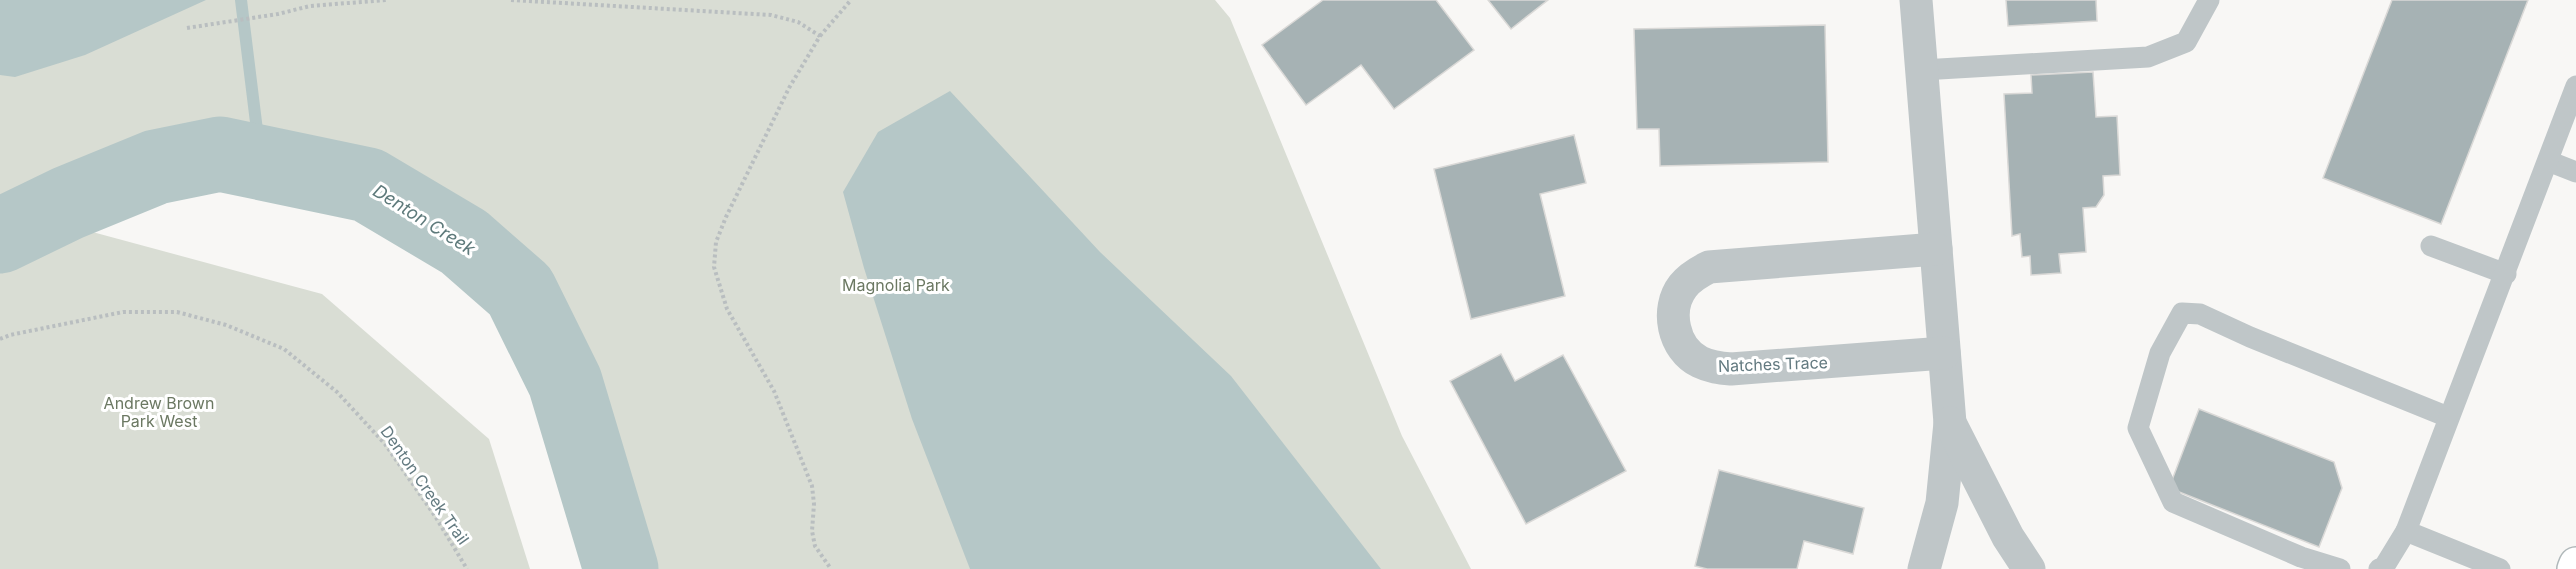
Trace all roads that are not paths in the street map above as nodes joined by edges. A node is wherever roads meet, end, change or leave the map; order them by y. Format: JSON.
{"nodes":[{"id":1,"x":1916,"y":0,"type":"edge"},
{"id":2,"x":2209,"y":0,"type":"edge"},
{"id":3,"x":1922,"y":70,"type":"junction"},
{"id":4,"x":2576,"y":86,"type":"edge"},
{"id":5,"x":2548,"y":161,"type":"junction"},
{"id":6,"x":2576,"y":172,"type":"edge"},
{"id":7,"x":2431,"y":246,"type":"dead end"},
{"id":8,"x":1936,"y":249,"type":"junction"},
{"id":9,"x":2506,"y":274,"type":"junction"},
{"id":10,"x":1944,"y":353,"type":"junction"},
{"id":11,"x":2448,"y":417,"type":"junction"},
{"id":12,"x":1950,"y":423,"type":"junction"},
{"id":13,"x":2406,"y":531,"type":"junction"},
{"id":14,"x":2576,"y":564,"type":"edge"},
{"id":15,"x":1924,"y":569,"type":"edge"},
{"id":16,"x":2029,"y":569,"type":"edge"},
{"id":17,"x":2340,"y":569,"type":"edge"},
{"id":18,"x":2379,"y":569,"type":"edge"},
{"id":19,"x":2500,"y":569,"type":"edge"},
{"id":20,"x":2574,"y":569,"type":"edge"}],
"edges":[{"from":1,"to":3,"type":"street"},
{"from":2,"to":3,"type":"lane"},
{"from":3,"to":8,"type":"street"},
{"from":4,"to":5,"type":"lane"},
{"from":5,"to":6,"type":"lane"},
{"from":5,"to":9,"type":"lane"},
{"from":7,"to":9,"type":"lane"},
{"from":8,"to":10,"type":"street"},
{"from":8,"to":10,"type":"street","name":"Natches Trace"},
{"from":9,"to":11,"type":"lane"},
{"from":10,"to":12,"type":"street"},
{"from":11,"to":13,"type":"lane"},
{"from":11,"to":17,"type":"lane"},
{"from":12,"to":15,"type":"street"},
{"from":12,"to":16,"type":"street"},
{"from":13,"to":18,"type":"lane"},
{"from":13,"to":19,"type":"lane"},
{"from":14,"to":20,"type":"main road"}]}
